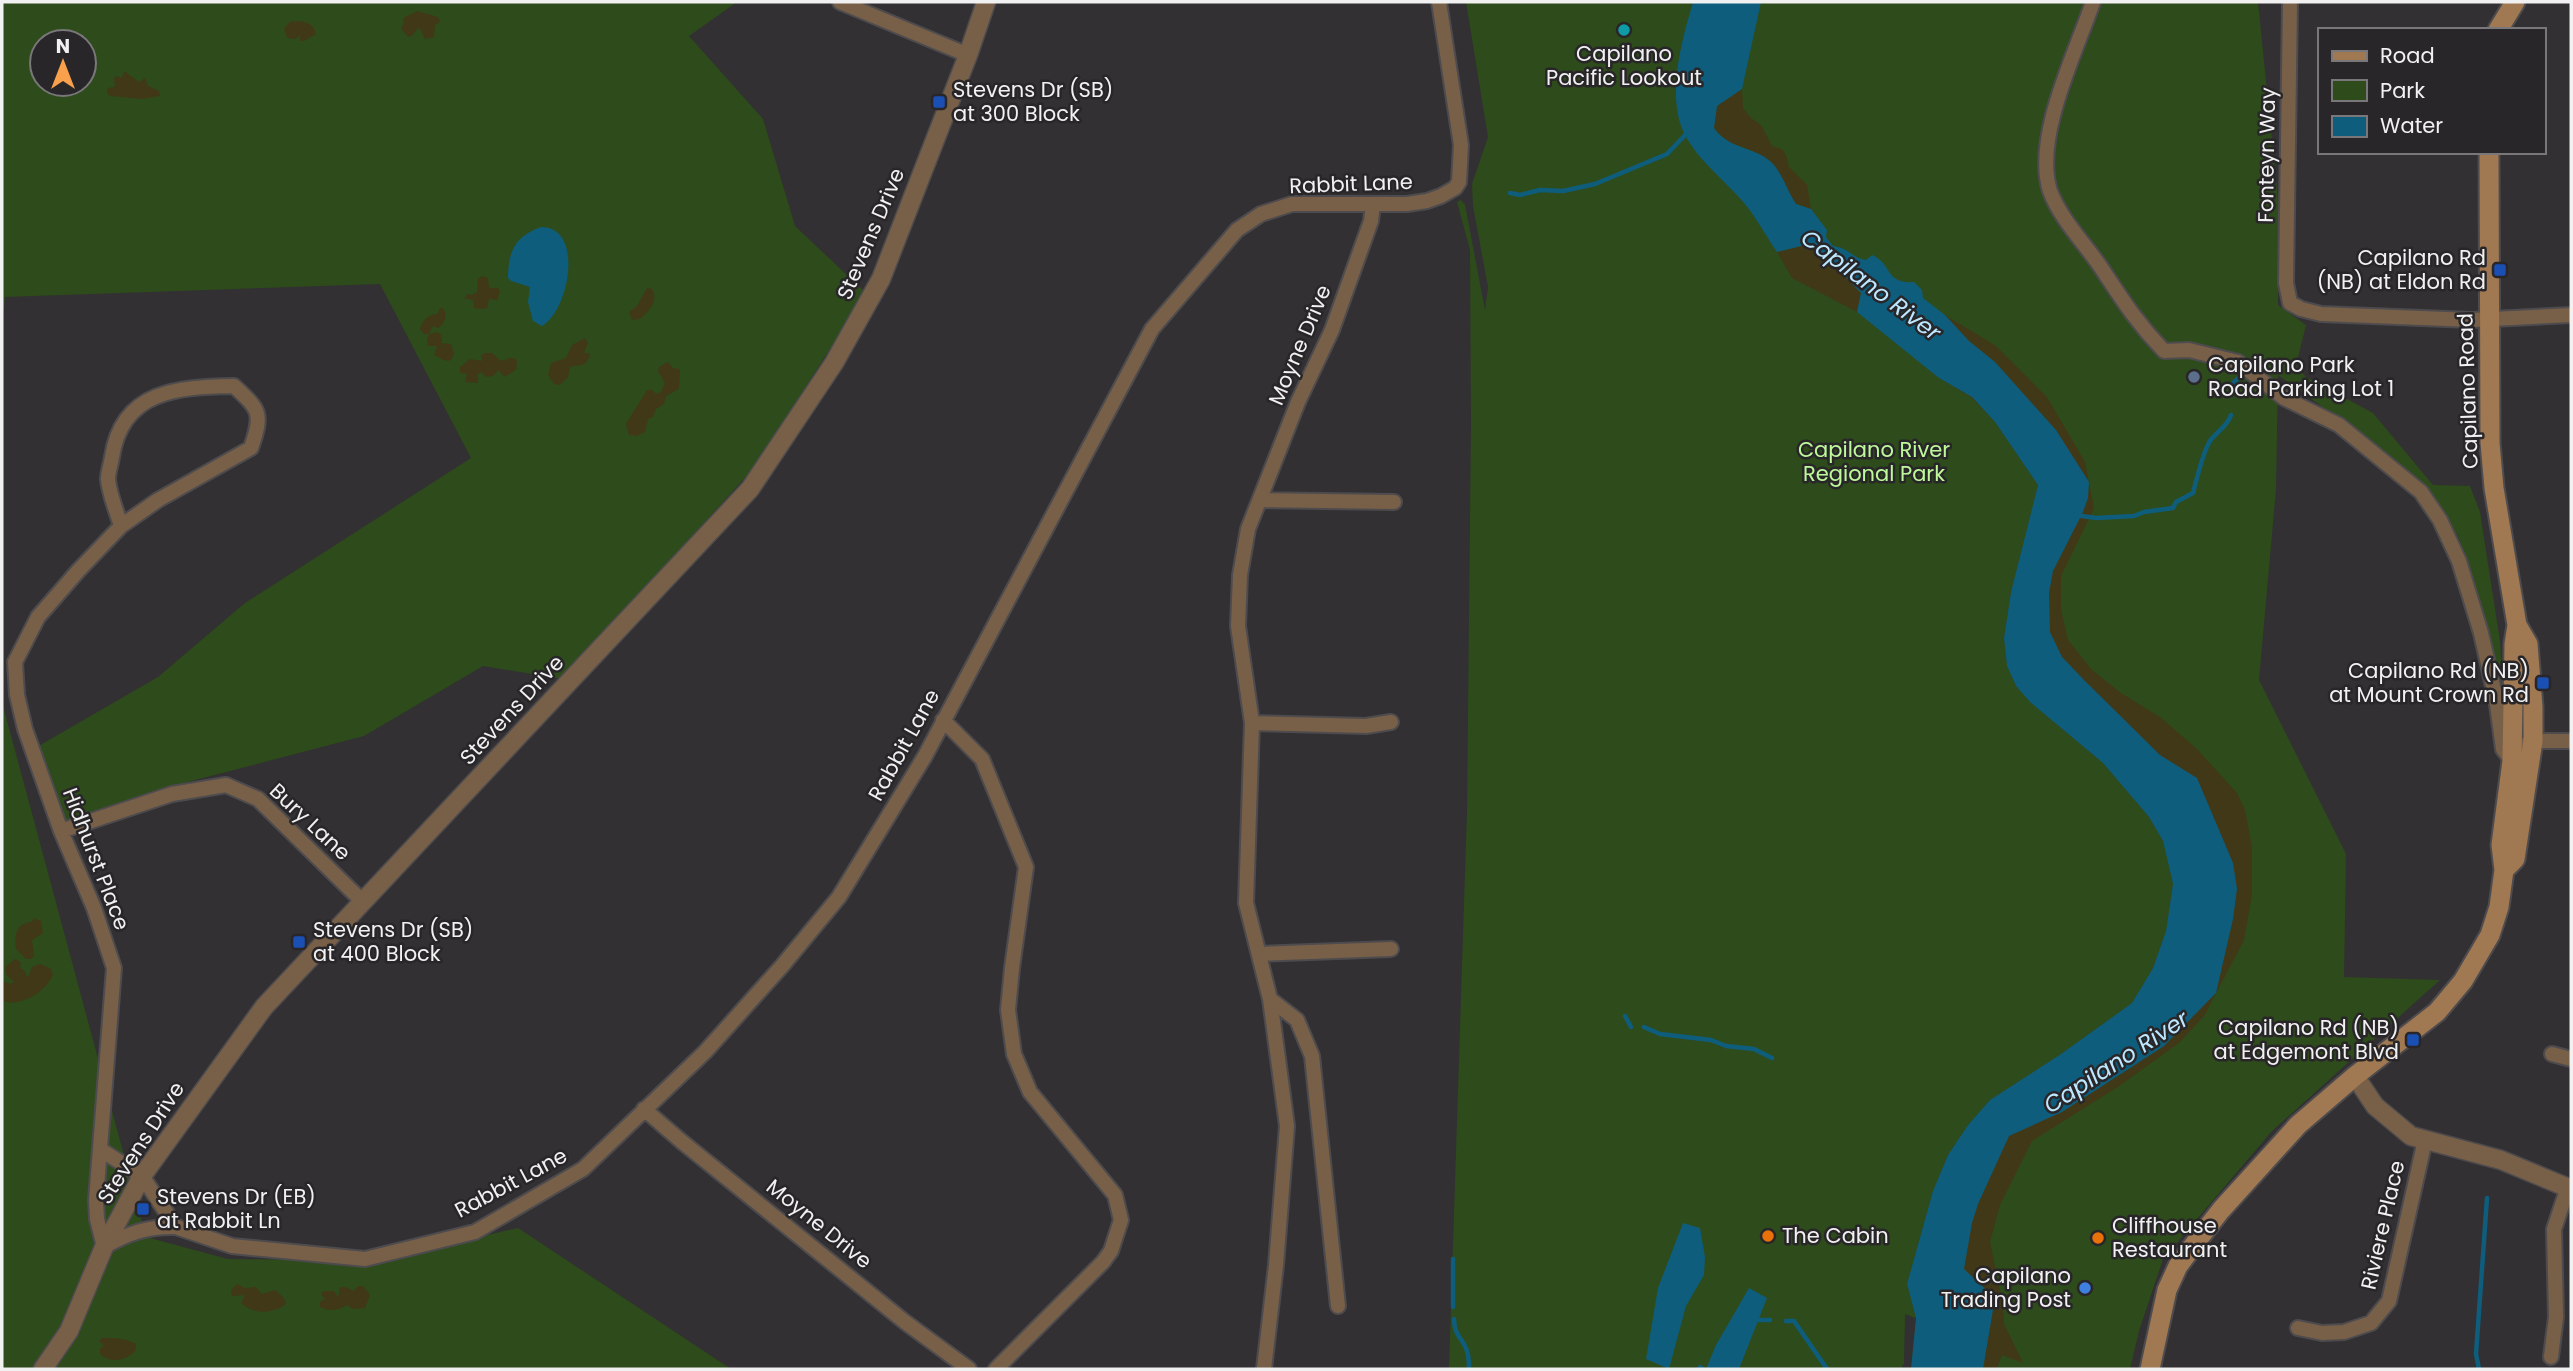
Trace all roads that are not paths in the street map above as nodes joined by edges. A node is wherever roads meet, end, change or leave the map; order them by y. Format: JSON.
{"nodes":[{"id":1,"x":840,"y":2,"type":"edge"},
{"id":2,"x":986,"y":2,"type":"edge"},
{"id":3,"x":1439,"y":2,"type":"edge"},
{"id":4,"x":2094,"y":2,"type":"edge"},
{"id":5,"x":2290,"y":2,"type":"edge"},
{"id":6,"x":2515,"y":2,"type":"edge"},
{"id":7,"x":2499,"y":28,"type":"edge"},
{"id":8,"x":968,"y":55,"type":"junction"},
{"id":9,"x":2489,"y":154,"type":"edge"},
{"id":10,"x":1373,"y":204,"type":"junction"},
{"id":11,"x":2571,"y":315,"type":"edge"},
{"id":12,"x":2488,"y":319,"type":"junction"},
{"id":13,"x":1260,"y":500,"type":"junction"},
{"id":14,"x":1394,"y":502,"type":"dead end"},
{"id":15,"x":121,"y":526,"type":"junction"},
{"id":16,"x":2517,"y":625,"type":"junction"},
{"id":17,"x":2515,"y":680,"type":"junction"},
{"id":18,"x":943,"y":720,"type":"junction"},
{"id":19,"x":1391,"y":722,"type":"dead end"},
{"id":20,"x":1252,"y":723,"type":"junction"},
{"id":21,"x":2533,"y":741,"type":"junction"},
{"id":22,"x":2571,"y":741,"type":"edge"},
{"id":23,"x":2512,"y":761,"type":"junction"},
{"id":24,"x":61,"y":831,"type":"junction"},
{"id":25,"x":2518,"y":835,"type":"junction"},
{"id":26,"x":2504,"y":870,"type":"junction"},
{"id":27,"x":363,"y":902,"type":"junction"},
{"id":28,"x":1391,"y":948,"type":"dead end"},
{"id":29,"x":1259,"y":954,"type":"junction"},
{"id":30,"x":1270,"y":999,"type":"junction"},
{"id":31,"x":2552,"y":1054,"type":"dead end"},
{"id":32,"x":2571,"y":1059,"type":"edge"},
{"id":33,"x":2355,"y":1076,"type":"junction"},
{"id":34,"x":644,"y":1109,"type":"junction"},
{"id":35,"x":2425,"y":1140,"type":"junction"},
{"id":36,"x":101,"y":1150,"type":"junction"},
{"id":37,"x":142,"y":1176,"type":"junction"},
{"id":38,"x":2569,"y":1188,"type":"edge"},
{"id":39,"x":176,"y":1227,"type":"junction"},
{"id":40,"x":104,"y":1247,"type":"junction"},
{"id":41,"x":1338,"y":1306,"type":"dead end"},
{"id":42,"x":2298,"y":1328,"type":"dead end"},
{"id":43,"x":2552,"y":1357,"type":"dead end"},
{"id":44,"x":43,"y":1369,"type":"edge"},
{"id":45,"x":969,"y":1369,"type":"edge"},
{"id":46,"x":996,"y":1369,"type":"edge"},
{"id":47,"x":1264,"y":1369,"type":"edge"},
{"id":48,"x":2150,"y":1369,"type":"edge"}],
"edges":[{"from":1,"to":8,"type":"street"},
{"from":2,"to":8,"type":"street","name":"Stevens Drive"},
{"from":3,"to":10,"type":"street","name":"Rabbit Lane"},
{"from":4,"to":23,"type":"street"},
{"from":5,"to":12,"type":"street","name":"Fonteyn Way"},
{"from":6,"to":7,"type":"main road"},
{"from":8,"to":27,"type":"street","name":"Stevens Drive"},
{"from":9,"to":12,"type":"main road","name":"Capilano Road"},
{"from":10,"to":13,"type":"street","name":"Moyne Drive"},
{"from":10,"to":18,"type":"street","name":"Rabbit Lane"},
{"from":11,"to":12,"type":"street"},
{"from":12,"to":16,"type":"main road","name":"Capilano Road"},
{"from":13,"to":14,"type":"street"},
{"from":13,"to":20,"type":"street","name":"Moyne Drive"},
{"from":15,"to":15,"type":"street","name":"Hidhurst Place"},
{"from":15,"to":24,"type":"street","name":"Hidhurst Place"},
{"from":16,"to":17,"type":"main road","name":"Capilano Road"},
{"from":16,"to":21,"type":"main road","name":"Capilano Road"},
{"from":17,"to":21,"type":"main road"},
{"from":17,"to":23,"type":"main road","name":"Capilano Road"},
{"from":18,"to":34,"type":"street","name":"Rabbit Lane"},
{"from":18,"to":46,"type":"street"},
{"from":19,"to":20,"type":"street"},
{"from":20,"to":29,"type":"street","name":"Moyne Drive"},
{"from":21,"to":22,"type":"street"},
{"from":21,"to":23,"type":"street"},
{"from":21,"to":25,"type":"main road","name":"Capilano Road"},
{"from":23,"to":25,"type":"main road"},
{"from":23,"to":26,"type":"main road","name":"Capilano Road"},
{"from":24,"to":27,"type":"street","name":"Bury Lane"},
{"from":24,"to":36,"type":"street","name":"Hidhurst Place"},
{"from":25,"to":26,"type":"main road","name":"Capilano Road"},
{"from":26,"to":33,"type":"main road","name":"Capilano Road"},
{"from":27,"to":37,"type":"street","name":"Stevens Drive"},
{"from":28,"to":29,"type":"street"},
{"from":29,"to":30,"type":"street","name":"Moyne Drive"},
{"from":30,"to":41,"type":"street"},
{"from":30,"to":47,"type":"street","name":"Moyne Drive"},
{"from":31,"to":32,"type":"street"},
{"from":33,"to":35,"type":"street"},
{"from":33,"to":48,"type":"main road","name":"Capilano Road"},
{"from":34,"to":39,"type":"street","name":"Rabbit Lane"},
{"from":34,"to":45,"type":"street","name":"Moyne Drive"},
{"from":35,"to":38,"type":"street"},
{"from":35,"to":42,"type":"street","name":"Riviere Place"},
{"from":36,"to":37,"type":"street"},
{"from":36,"to":40,"type":"street","name":"Hidhurst Place"},
{"from":37,"to":39,"type":"street"},
{"from":37,"to":40,"type":"street","name":"Stevens Drive"},
{"from":38,"to":43,"type":"street"},
{"from":39,"to":40,"type":"street"},
{"from":40,"to":44,"type":"street","name":"Stevens Drive"}]}
